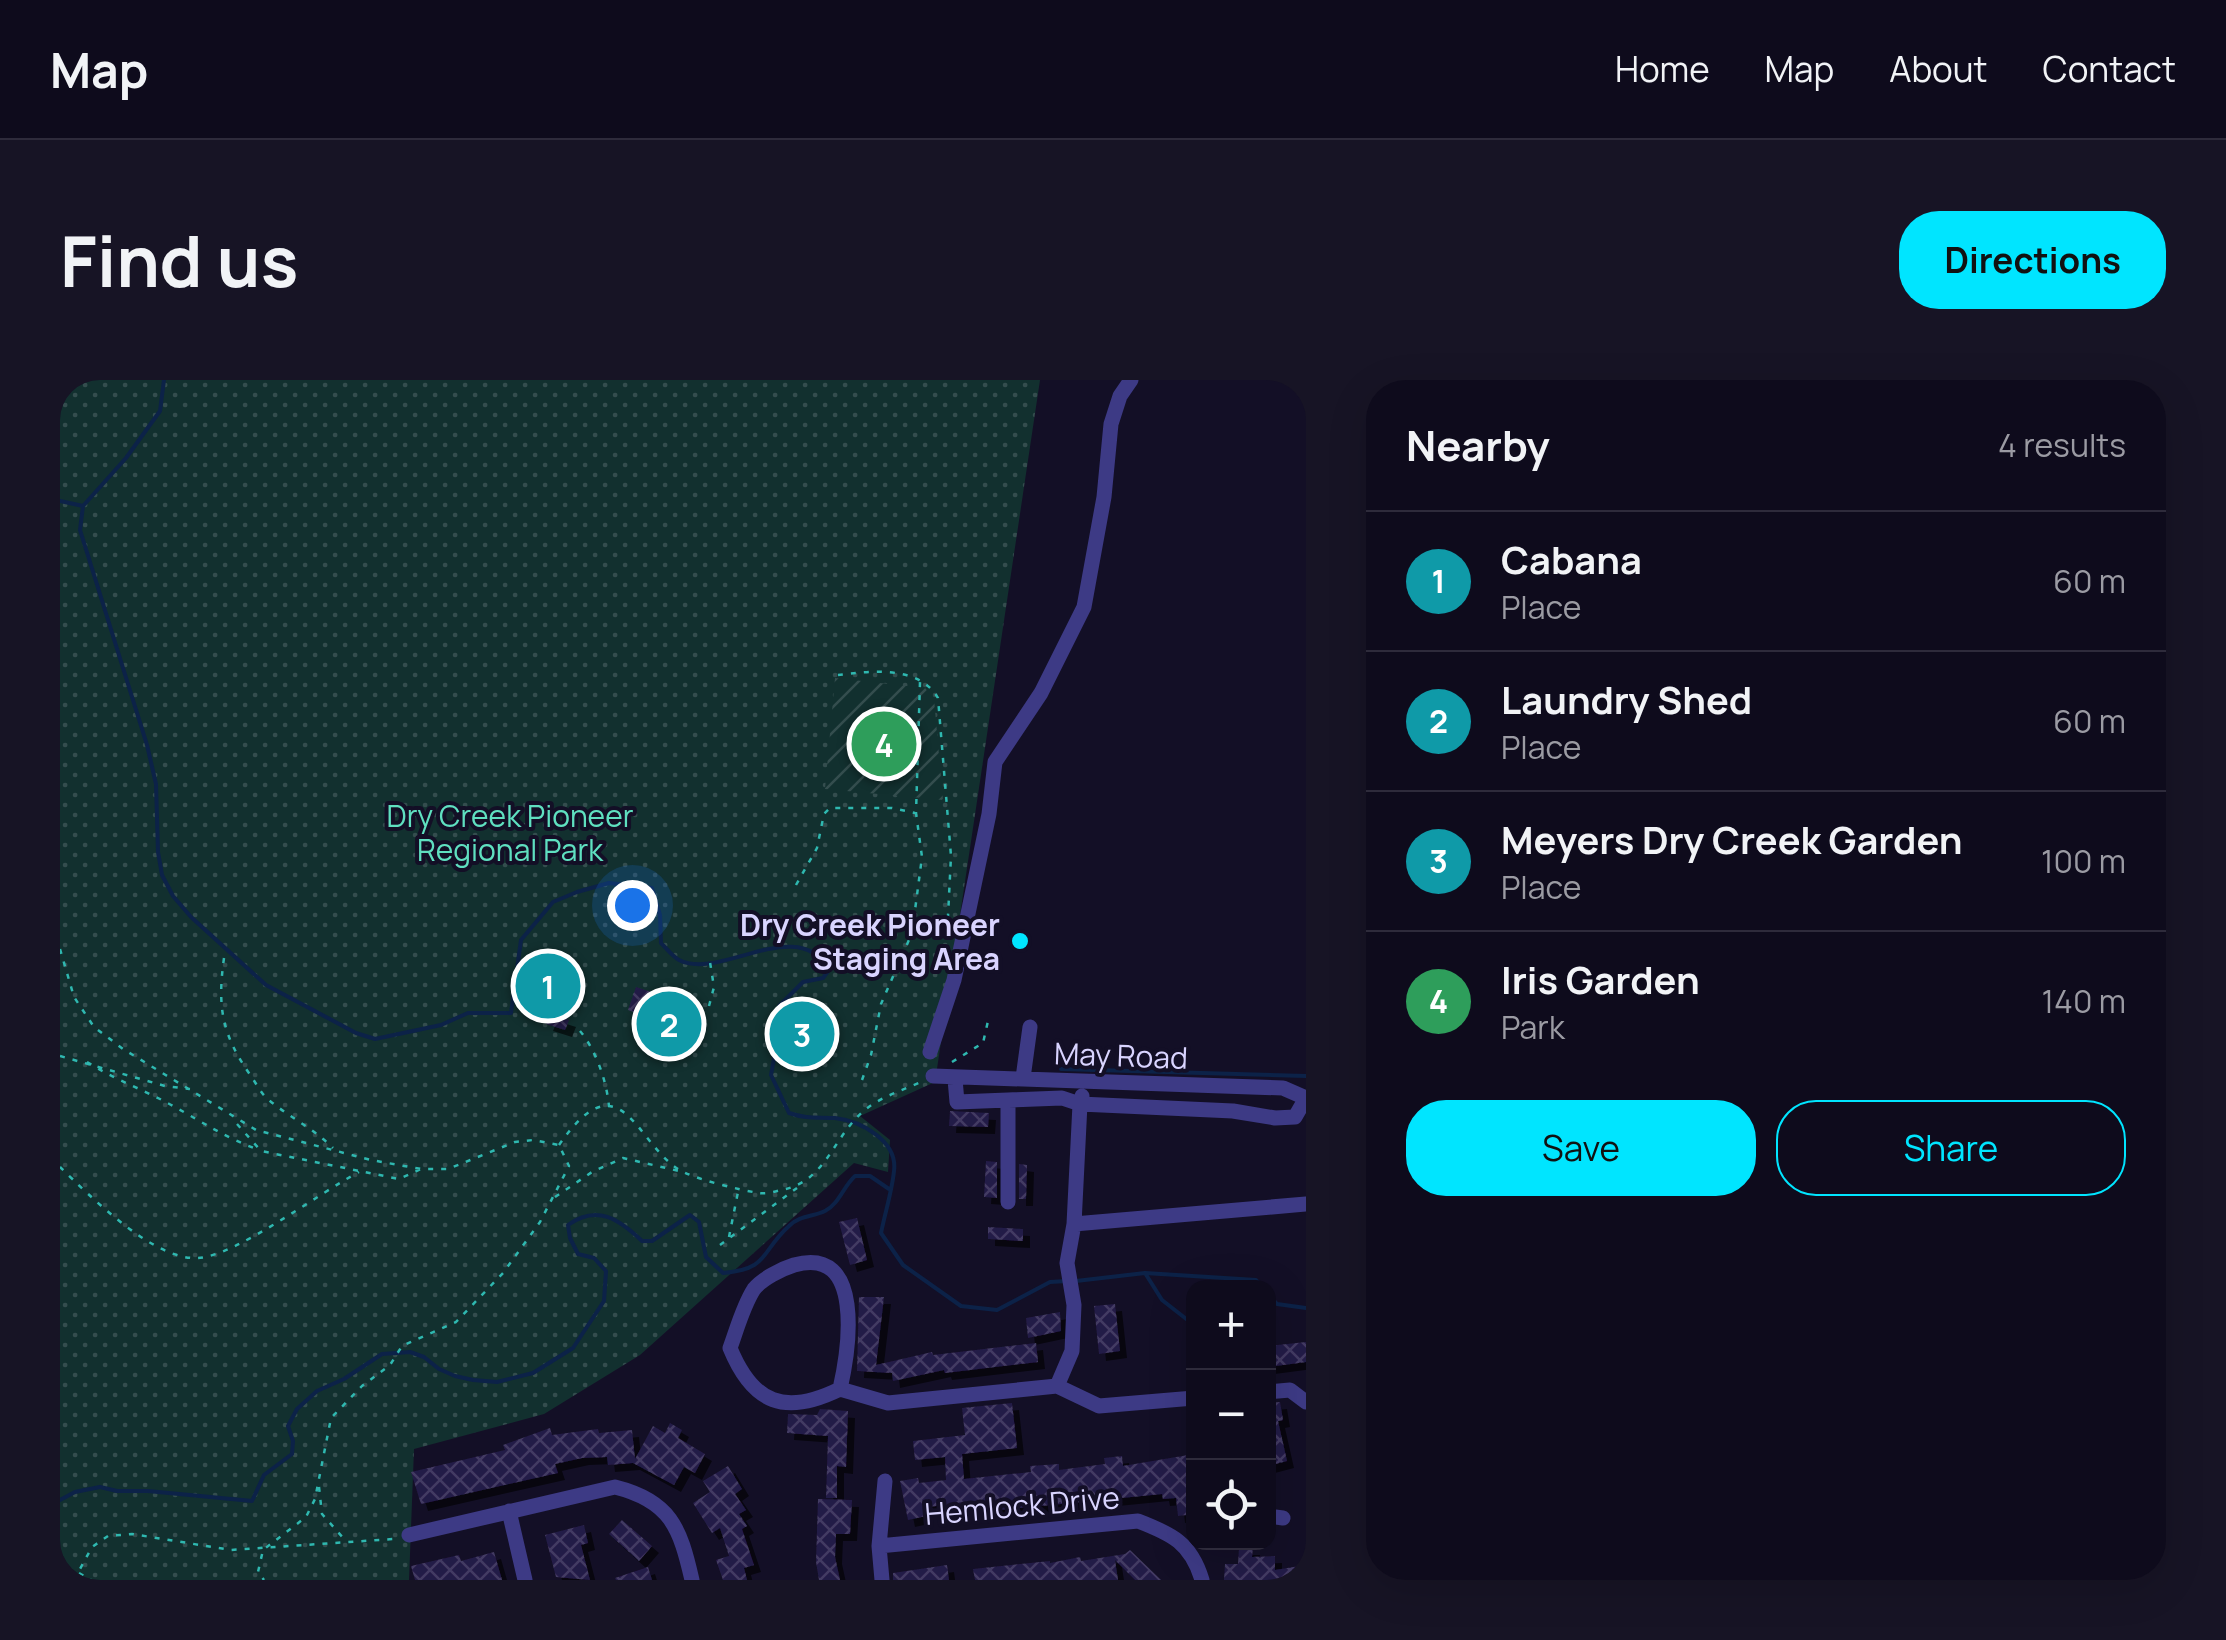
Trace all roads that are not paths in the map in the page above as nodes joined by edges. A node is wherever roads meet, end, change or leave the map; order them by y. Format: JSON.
{"nodes":[{"id":1,"x":1132,"y":380,"type":"edge"},
{"id":2,"x":1030,"y":1027,"type":"dead end"},
{"id":3,"x":930,"y":1052,"type":"dead end"},
{"id":4,"x":933,"y":1076,"type":"road end"},
{"id":5,"x":1023,"y":1078,"type":"junction"},
{"id":6,"x":954,"y":1079,"type":"junction"},
{"id":7,"x":1082,"y":1082,"type":"junction"},
{"id":8,"x":1282,"y":1088,"type":"junction"},
{"id":9,"x":1306,"y":1090,"type":"edge"},
{"id":10,"x":1306,"y":1098,"type":"edge"},
{"id":11,"x":1008,"y":1100,"type":"junction"},
{"id":12,"x":1080,"y":1104,"type":"junction"},
{"id":13,"x":1008,"y":1202,"type":"dead end"},
{"id":14,"x":1306,"y":1204,"type":"edge"},
{"id":15,"x":1074,"y":1224,"type":"junction"},
{"id":16,"x":1057,"y":1386,"type":"junction"},
{"id":17,"x":840,"y":1389,"type":"junction"},
{"id":18,"x":1276,"y":1391,"type":"edge"},
{"id":19,"x":1186,"y":1399,"type":"edge"},
{"id":20,"x":1306,"y":1402,"type":"edge"},
{"id":21,"x":885,"y":1481,"type":"dead end"},
{"id":22,"x":509,"y":1511,"type":"junction"},
{"id":23,"x":409,"y":1536,"type":"road end"},
{"id":24,"x":1186,"y":1542,"type":"edge"},
{"id":25,"x":879,"y":1546,"type":"junction"},
{"id":26,"x":1196,"y":1550,"type":"edge"},
{"id":27,"x":526,"y":1580,"type":"edge"},
{"id":28,"x":692,"y":1580,"type":"edge"},
{"id":29,"x":882,"y":1580,"type":"edge"},
{"id":30,"x":1202,"y":1580,"type":"edge"}],
"edges":[{"from":1,"to":3,"type":"street"},
{"from":2,"to":5,"type":"street"},
{"from":4,"to":6,"type":"street","name":"May Road"},
{"from":5,"to":6,"type":"street","name":"May Road"},
{"from":5,"to":7,"type":"street","name":"May Road"},
{"from":6,"to":11,"type":"street"},
{"from":7,"to":8,"type":"street","name":"May Road"},
{"from":7,"to":12,"type":"street"},
{"from":8,"to":9,"type":"street"},
{"from":8,"to":10,"type":"street","name":"May Road"},
{"from":10,"to":12,"type":"street"},
{"from":11,"to":12,"type":"street"},
{"from":11,"to":13,"type":"street"},
{"from":12,"to":15,"type":"street"},
{"from":14,"to":15,"type":"street"},
{"from":15,"to":16,"type":"street"},
{"from":16,"to":17,"type":"street"},
{"from":16,"to":19,"type":"street"},
{"from":17,"to":17,"type":"street"},
{"from":18,"to":20,"type":"street"},
{"from":21,"to":25,"type":"street"},
{"from":22,"to":23,"type":"street"},
{"from":22,"to":27,"type":"street"},
{"from":22,"to":28,"type":"street"},
{"from":24,"to":25,"type":"street","name":"Hemlock Drive"},
{"from":25,"to":29,"type":"street"},
{"from":26,"to":30,"type":"street","name":"Hemlock Drive"}]}
